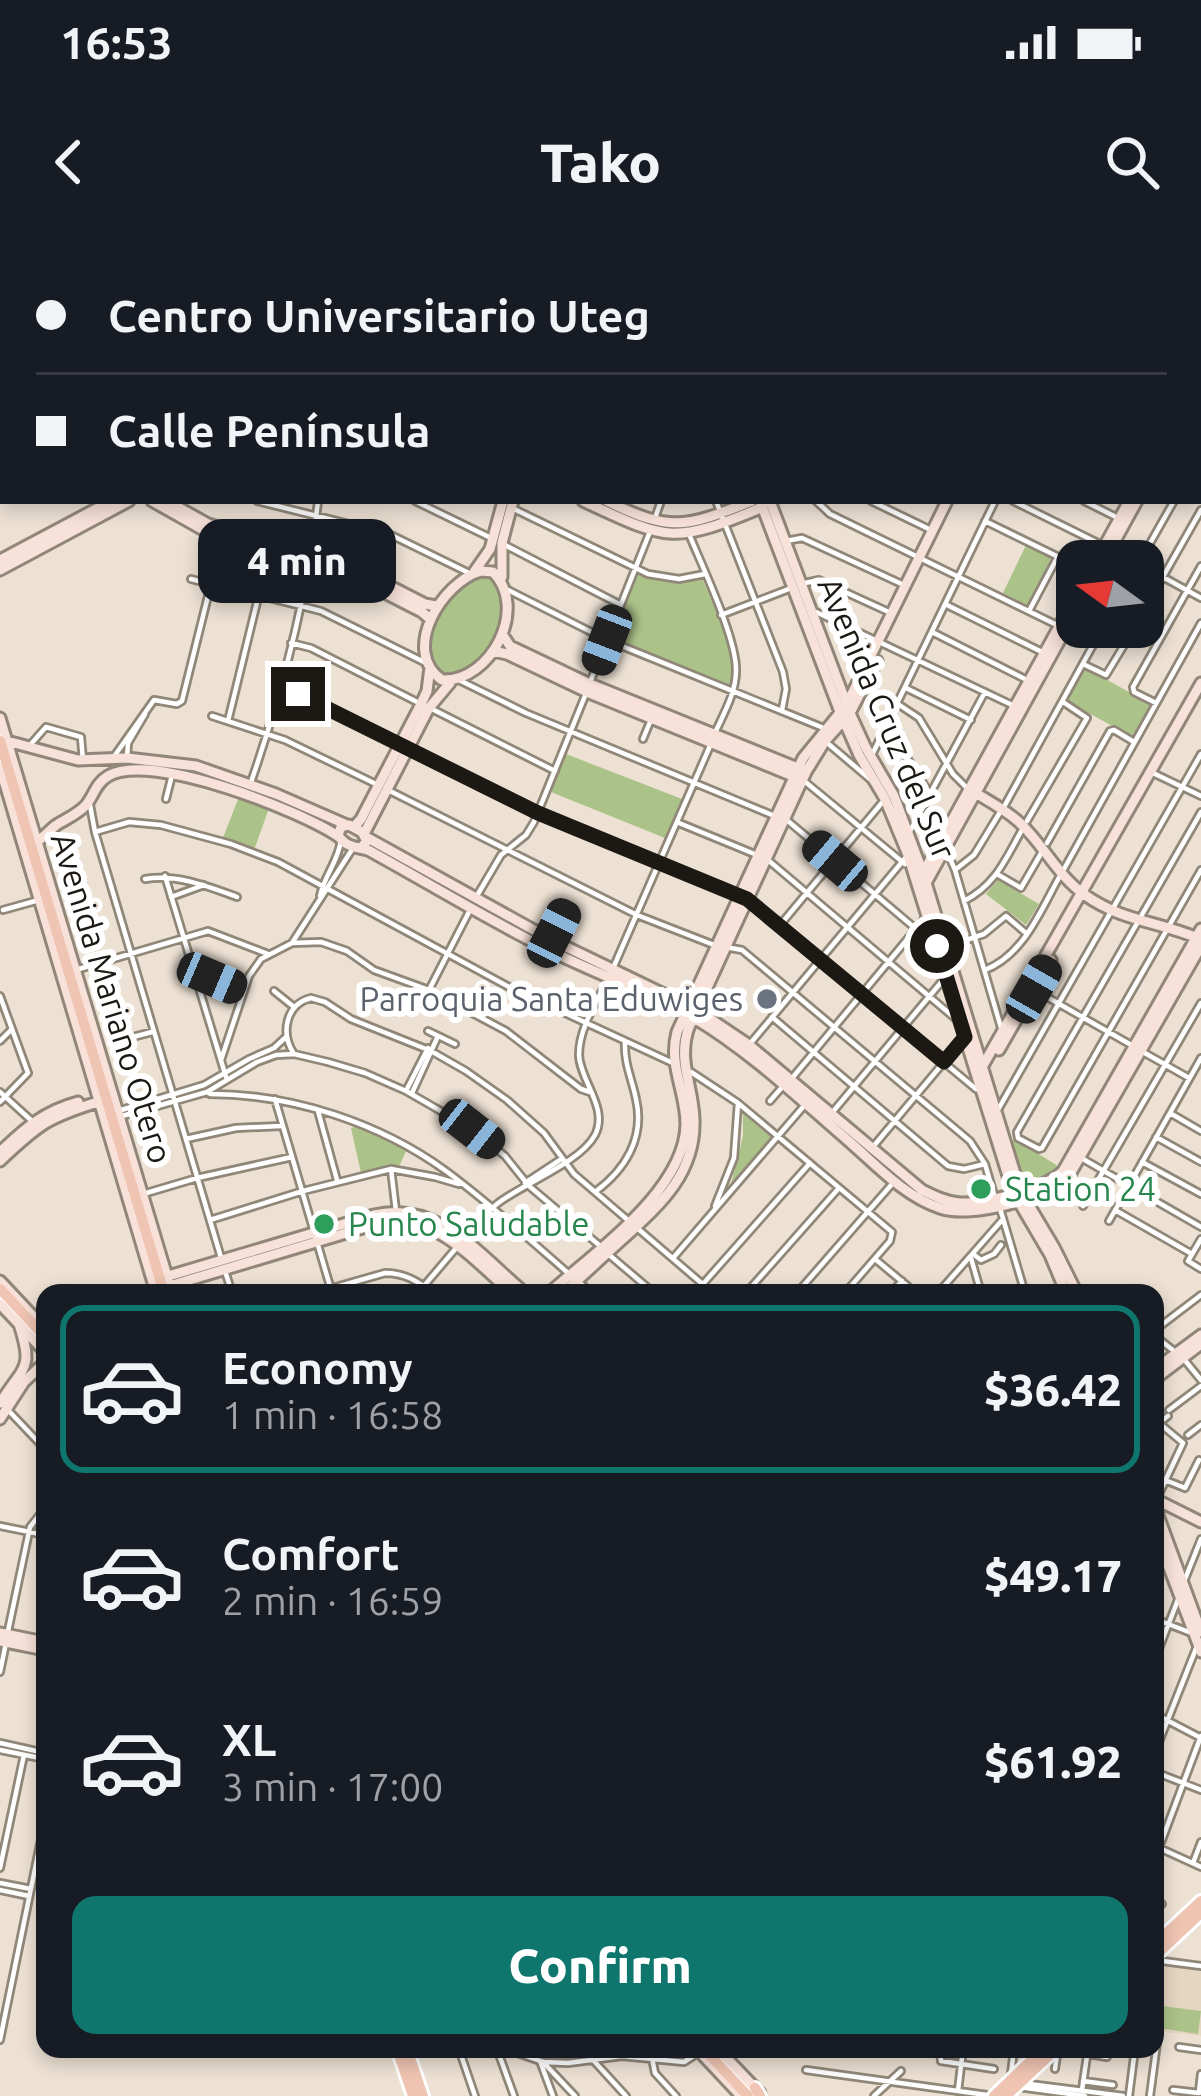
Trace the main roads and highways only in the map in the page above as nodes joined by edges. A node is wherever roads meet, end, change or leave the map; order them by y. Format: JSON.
{"nodes":[{"id":1,"x":2,"y":741,"type":"edge"},
{"id":2,"x":95,"y":1060,"type":"junction"},
{"id":3,"x":106,"y":1070,"type":"road end"},
{"id":4,"x":161,"y":1284,"type":"edge"},
{"id":5,"x":0,"y":1293,"type":"edge"},
{"id":6,"x":36,"y":1331,"type":"edge"},
{"id":7,"x":1201,"y":1901,"type":"edge"},
{"id":8,"x":1201,"y":1913,"type":"edge"},
{"id":9,"x":1164,"y":1936,"type":"edge"},
{"id":10,"x":1164,"y":1949,"type":"edge"},
{"id":11,"x":401,"y":2058,"type":"edge"},
{"id":12,"x":410,"y":2058,"type":"edge"},
{"id":13,"x":714,"y":2058,"type":"edge"},
{"id":14,"x":1035,"y":2058,"type":"edge"},
{"id":15,"x":1045,"y":2058,"type":"edge"},
{"id":16,"x":1013,"y":2082,"type":"edge"},
{"id":17,"x":750,"y":2095,"type":"edge"},
{"id":18,"x":413,"y":2096,"type":"edge"},
{"id":19,"x":423,"y":2096,"type":"edge"},
{"id":20,"x":994,"y":2096,"type":"edge"}],
"edges":[{"from":1,"to":2,"type":"main road","name":"Avenida Mariano Otero"},
{"from":2,"to":3,"type":"main road"},
{"from":2,"to":4,"type":"main road","name":"Avenida Mariano Otero"},
{"from":5,"to":6,"type":"main road"},
{"from":7,"to":9,"type":"main road"},
{"from":8,"to":10,"type":"main road"},
{"from":11,"to":18,"type":"main road"},
{"from":12,"to":19,"type":"main road"},
{"from":13,"to":17,"type":"main road"},
{"from":14,"to":16,"type":"main road"},
{"from":15,"to":16,"type":"main road"},
{"from":16,"to":20,"type":"main road"}]}
